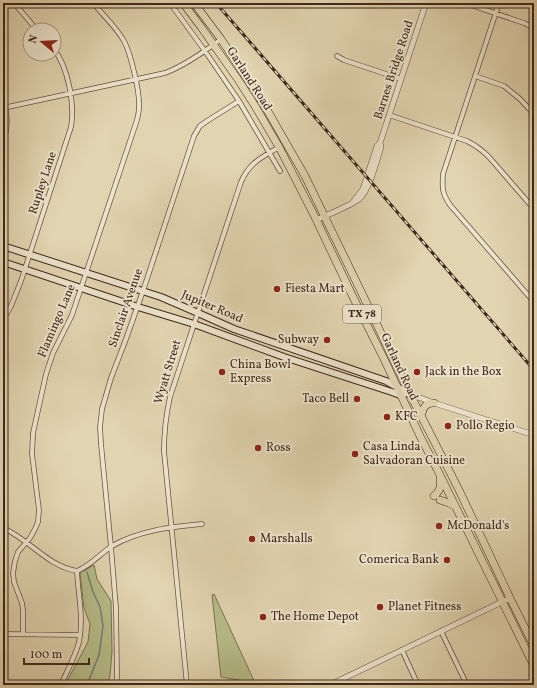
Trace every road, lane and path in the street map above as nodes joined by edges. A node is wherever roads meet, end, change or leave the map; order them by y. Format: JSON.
{"nodes":[{"id":1,"x":14,"y":3,"type":"edge"},
{"id":2,"x":93,"y":3,"type":"edge"},
{"id":3,"x":170,"y":3,"type":"edge"},
{"id":4,"x":183,"y":3,"type":"edge"},
{"id":5,"x":194,"y":3,"type":"edge"},
{"id":6,"x":426,"y":3,"type":"edge"},
{"id":7,"x":465,"y":3,"type":"edge"},
{"id":8,"x":499,"y":3,"type":"edge"},
{"id":9,"x":496,"y":13,"type":"junction"},
{"id":10,"x":30,"y":22,"type":"edge"},
{"id":11,"x":534,"y":28,"type":"edge"},
{"id":12,"x":221,"y":39,"type":"junction"},
{"id":13,"x":214,"y":44,"type":"junction"},
{"id":14,"x":205,"y":51,"type":"junction"},
{"id":15,"x":337,"y":56,"type":"dead end"},
{"id":16,"x":62,"y":62,"type":"edge"},
{"id":17,"x":475,"y":76,"type":"junction"},
{"id":18,"x":401,"y":79,"type":"junction"},
{"id":19,"x":136,"y":80,"type":"junction"},
{"id":20,"x":70,"y":93,"type":"junction"},
{"id":21,"x":3,"y":95,"type":"edge"},
{"id":22,"x":239,"y":101,"type":"junction"},
{"id":23,"x":4,"y":108,"type":"edge"},
{"id":24,"x":534,"y":114,"type":"edge"},
{"id":25,"x":389,"y":115,"type":"junction"},
{"id":26,"x":455,"y":137,"type":"junction"},
{"id":27,"x":287,"y":143,"type":"junction"},
{"id":28,"x":3,"y":144,"type":"edge"},
{"id":29,"x":279,"y":147,"type":"junction"},
{"id":30,"x":269,"y":153,"type":"junction"},
{"id":31,"x":280,"y":172,"type":"dead end"},
{"id":32,"x":534,"y":209,"type":"edge"},
{"id":33,"x":325,"y":216,"type":"junction"},
{"id":34,"x":316,"y":220,"type":"junction"},
{"id":35,"x":3,"y":246,"type":"edge"},
{"id":36,"x":30,"y":254,"type":"junction"},
{"id":37,"x":3,"y":262,"type":"edge"},
{"id":38,"x":347,"y":262,"type":"junction"},
{"id":39,"x":338,"y":267,"type":"junction"},
{"id":40,"x":25,"y":270,"type":"junction"},
{"id":41,"x":86,"y":272,"type":"junction"},
{"id":42,"x":82,"y":288,"type":"junction"},
{"id":43,"x":143,"y":291,"type":"junction"},
{"id":44,"x":534,"y":302,"type":"edge"},
{"id":45,"x":138,"y":307,"type":"junction"},
{"id":46,"x":198,"y":313,"type":"junction"},
{"id":47,"x":374,"y":318,"type":"junction"},
{"id":48,"x":3,"y":320,"type":"edge"},
{"id":49,"x":366,"y":322,"type":"junction"},
{"id":50,"x":194,"y":324,"type":"junction"},
{"id":51,"x":250,"y":335,"type":"junction"},
{"id":52,"x":250,"y":344,"type":"junction"},
{"id":53,"x":328,"y":362,"type":"junction"},
{"id":54,"x":330,"y":372,"type":"junction"},
{"id":55,"x":396,"y":386,"type":"junction"},
{"id":56,"x":410,"y":394,"type":"junction"},
{"id":57,"x":400,"y":395,"type":"junction"},
{"id":58,"x":434,"y":403,"type":"junction"},
{"id":59,"x":421,"y":416,"type":"junction"},
{"id":60,"x":534,"y":435,"type":"edge"},
{"id":61,"x":438,"y":471,"type":"junction"},
{"id":62,"x":455,"y":506,"type":"junction"},
{"id":63,"x":202,"y":524,"type":"dead end"},
{"id":64,"x":172,"y":527,"type":"junction"},
{"id":65,"x":3,"y":528,"type":"edge"},
{"id":66,"x":26,"y":542,"type":"junction"},
{"id":67,"x":111,"y":547,"type":"junction"},
{"id":68,"x":76,"y":571,"type":"junction"},
{"id":69,"x":510,"y":598,"type":"junction"},
{"id":70,"x":502,"y":601,"type":"junction"},
{"id":71,"x":440,"y":631,"type":"junction"},
{"id":72,"x":3,"y":634,"type":"edge"},
{"id":73,"x":23,"y":634,"type":"junction"},
{"id":74,"x":80,"y":635,"type":"junction"},
{"id":75,"x":534,"y":646,"type":"edge"},
{"id":76,"x":402,"y":650,"type":"junction"},
{"id":77,"x":534,"y":666,"type":"edge"},
{"id":78,"x":334,"y":684,"type":"edge"},
{"id":79,"x":61,"y":685,"type":"edge"},
{"id":80,"x":116,"y":685,"type":"edge"},
{"id":81,"x":187,"y":685,"type":"edge"},
{"id":82,"x":418,"y":685,"type":"edge"},
{"id":83,"x":467,"y":685,"type":"edge"}],
"edges":[{"from":1,"to":10,"type":"street"},
{"from":2,"to":19,"type":"street","name":"Flamingo Lane"},
{"from":3,"to":14,"type":"street"},
{"from":4,"to":13,"type":"main road","name":"Garland Road","number":"TX 78"},
{"from":5,"to":12,"type":"main road","name":"Garland Road","number":"TX 78"},
{"from":6,"to":18,"type":"street","name":"Barnes Bridge Road"},
{"from":7,"to":9,"type":"street"},
{"from":8,"to":9,"type":"street"},
{"from":9,"to":11,"type":"street"},
{"from":9,"to":17,"type":"street"},
{"from":12,"to":13,"type":"street"},
{"from":12,"to":27,"type":"main road","name":"Garland Road","number":"TX 78"},
{"from":13,"to":14,"type":"street"},
{"from":13,"to":29,"type":"main road","name":"Garland Road","number":"TX 78"},
{"from":14,"to":19,"type":"street"},
{"from":14,"to":22,"type":"street"},
{"from":15,"to":18,"type":"street"},
{"from":16,"to":20,"type":"street","name":"Rupley Lane"},
{"from":17,"to":24,"type":"street"},
{"from":17,"to":26,"type":"street"},
{"from":18,"to":25,"type":"street","name":"Barnes Bridge Road"},
{"from":19,"to":20,"type":"street"},
{"from":19,"to":41,"type":"street","name":"Flamingo Lane"},
{"from":20,"to":23,"type":"street"},
{"from":20,"to":36,"type":"street","name":"Rupley Lane"},
{"from":21,"to":23,"type":"street"},
{"from":22,"to":30,"type":"street"},
{"from":22,"to":43,"type":"street","name":"Sinclair Avenue"},
{"from":23,"to":28,"type":"street"},
{"from":25,"to":26,"type":"street"},
{"from":25,"to":33,"type":"street","name":"Barnes Bridge Road"},
{"from":26,"to":32,"type":"street"},
{"from":26,"to":44,"type":"street"},
{"from":27,"to":29,"type":"street","name":"Wyatt Street"},
{"from":27,"to":33,"type":"main road","name":"Garland Road","number":"TX 78"},
{"from":29,"to":30,"type":"street","name":"Wyatt Street"},
{"from":29,"to":34,"type":"main road","name":"Garland Road","number":"TX 78"},
{"from":30,"to":31,"type":"street"},
{"from":30,"to":46,"type":"street","name":"Wyatt Street"},
{"from":33,"to":34,"type":"street","name":"Barnes Bridge Road"},
{"from":33,"to":38,"type":"main road","name":"Garland Road","number":"TX 78"},
{"from":34,"to":39,"type":"main road","name":"Garland Road","number":"TX 78"},
{"from":35,"to":36,"type":"main road","name":"Jupiter Road"},
{"from":36,"to":40,"type":"street","name":"Rupley Lane"},
{"from":36,"to":41,"type":"main road","name":"Jupiter Road"},
{"from":37,"to":40,"type":"main road","name":"Jupiter Road"},
{"from":38,"to":39,"type":"main road"},
{"from":38,"to":47,"type":"main road","name":"Garland Road","number":"TX 78"},
{"from":39,"to":49,"type":"main road","name":"Garland Road","number":"TX 78"},
{"from":40,"to":42,"type":"main road","name":"Jupiter Road"},
{"from":40,"to":48,"type":"street","name":"Rupley Lane"},
{"from":41,"to":42,"type":"street","name":"Flamingo Lane"},
{"from":41,"to":43,"type":"main road","name":"Jupiter Road"},
{"from":42,"to":45,"type":"main road","name":"Jupiter Road"},
{"from":42,"to":66,"type":"street","name":"Flamingo Lane"},
{"from":43,"to":45,"type":"street","name":"Sinclair Avenue"},
{"from":43,"to":46,"type":"main road","name":"Jupiter Road"},
{"from":45,"to":50,"type":"main road","name":"Jupiter Road"},
{"from":45,"to":67,"type":"street","name":"Sinclair Avenue"},
{"from":46,"to":50,"type":"street","name":"Wyatt Street"},
{"from":46,"to":51,"type":"main road","name":"Jupiter Road"},
{"from":47,"to":49,"type":"main road"},
{"from":47,"to":56,"type":"main road","name":"Garland Road","number":"TX 78"},
{"from":49,"to":55,"type":"main road","name":"Garland Road","number":"TX 78"},
{"from":50,"to":52,"type":"main road","name":"Jupiter Road"},
{"from":50,"to":64,"type":"street","name":"Wyatt Street"},
{"from":51,"to":52,"type":"main road"},
{"from":51,"to":53,"type":"main road","name":"Jupiter Road"},
{"from":52,"to":54,"type":"main road","name":"Jupiter Road"},
{"from":53,"to":54,"type":"main road"},
{"from":53,"to":55,"type":"main road","name":"Jupiter Road"},
{"from":54,"to":57,"type":"main road","name":"Jupiter Road"},
{"from":55,"to":56,"type":"main road","name":"Jupiter Road"},
{"from":55,"to":57,"type":"main road","name":"Garland Road","number":"TX 78"},
{"from":56,"to":57,"type":"main road","name":"Jupiter Road"},
{"from":56,"to":58,"type":"street","name":"Jupiter Road"},
{"from":56,"to":59,"type":"main road","name":"Garland Road","number":"TX 78"},
{"from":57,"to":61,"type":"main road","name":"Garland Road","number":"TX 78"},
{"from":58,"to":59,"type":"main road"},
{"from":58,"to":60,"type":"street","name":"Jupiter Road"},
{"from":59,"to":69,"type":"main road","name":"Garland Road","number":"TX 78"},
{"from":61,"to":62,"type":"main road","name":"Garland Road","number":"TX 78"},
{"from":61,"to":62,"type":"main road"},
{"from":62,"to":70,"type":"main road","name":"Garland Road","number":"TX 78"},
{"from":63,"to":64,"type":"street"},
{"from":64,"to":67,"type":"street"},
{"from":64,"to":81,"type":"street","name":"Wyatt Street"},
{"from":65,"to":66,"type":"street"},
{"from":66,"to":68,"type":"street"},
{"from":66,"to":73,"type":"street","name":"Flamingo Lane"},
{"from":67,"to":68,"type":"street"},
{"from":67,"to":80,"type":"street","name":"Sinclair Avenue"},
{"from":68,"to":74,"type":"street"},
{"from":69,"to":70,"type":"street"},
{"from":69,"to":75,"type":"main road","name":"Garland Road","number":"TX 78"},
{"from":70,"to":71,"type":"street"},
{"from":70,"to":77,"type":"main road","name":"Garland Road","number":"TX 78"},
{"from":71,"to":76,"type":"street"},
{"from":71,"to":83,"type":"street"},
{"from":72,"to":73,"type":"street"},
{"from":73,"to":74,"type":"street"},
{"from":74,"to":79,"type":"street"},
{"from":76,"to":78,"type":"street"},
{"from":76,"to":82,"type":"street"}]}
